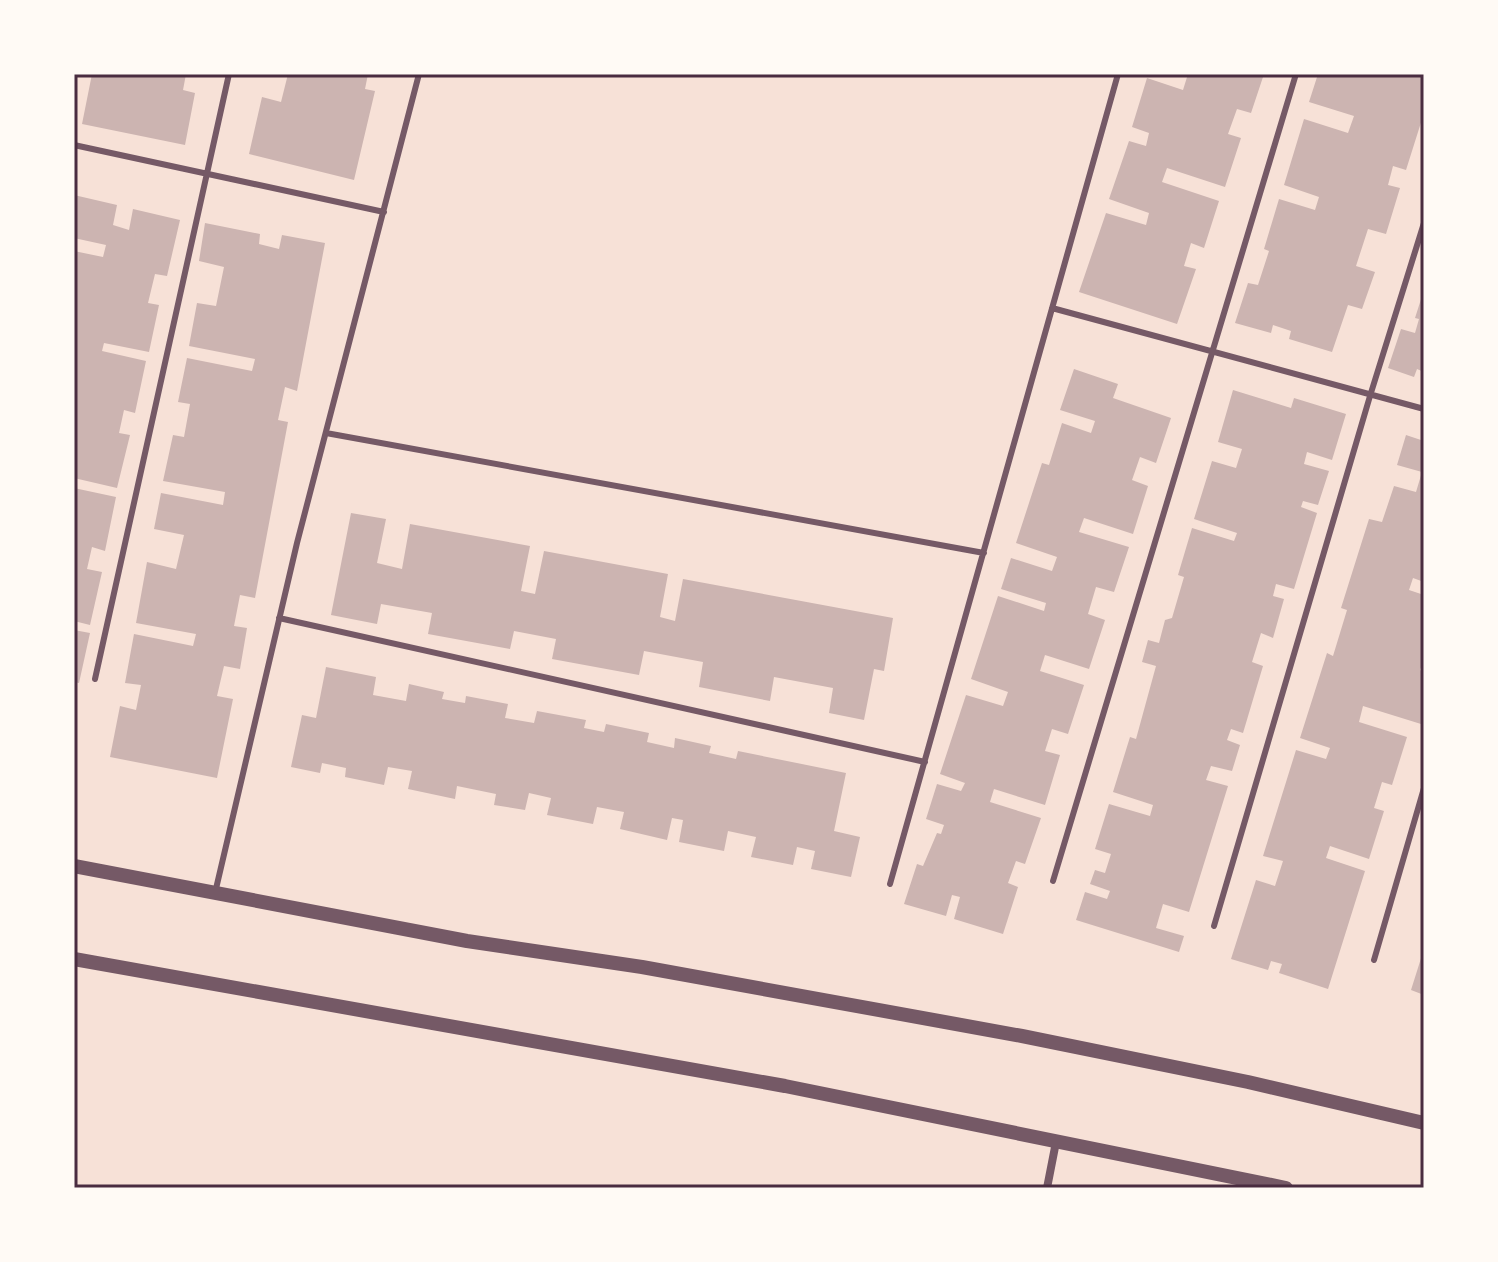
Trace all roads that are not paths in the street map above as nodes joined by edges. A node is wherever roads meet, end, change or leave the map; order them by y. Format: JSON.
{"nodes":[{"id":1,"x":229,"y":74,"type":"edge"},
{"id":2,"x":419,"y":74,"type":"edge"},
{"id":3,"x":1118,"y":74,"type":"edge"},
{"id":4,"x":1296,"y":74,"type":"edge"},
{"id":5,"x":74,"y":145,"type":"edge"},
{"id":6,"x":207,"y":172,"type":"junction"},
{"id":7,"x":384,"y":212,"type":"junction"},
{"id":8,"x":1424,"y":223,"type":"edge"},
{"id":9,"x":1052,"y":308,"type":"junction"},
{"id":10,"x":1214,"y":352,"type":"junction"},
{"id":11,"x":1370,"y":396,"type":"junction"},
{"id":12,"x":1424,"y":409,"type":"edge"},
{"id":13,"x":326,"y":433,"type":"junction"},
{"id":14,"x":984,"y":553,"type":"junction"},
{"id":15,"x":279,"y":618,"type":"junction"},
{"id":16,"x":95,"y":679,"type":"dead end"},
{"id":17,"x":925,"y":762,"type":"junction"},
{"id":18,"x":1424,"y":788,"type":"edge"},
{"id":19,"x":74,"y":866,"type":"edge"},
{"id":20,"x":1053,"y":881,"type":"dead end"},
{"id":21,"x":890,"y":884,"type":"dead end"},
{"id":22,"x":215,"y":893,"type":"junction"},
{"id":23,"x":1214,"y":926,"type":"dead end"},
{"id":24,"x":74,"y":959,"type":"edge"},
{"id":25,"x":1374,"y":960,"type":"dead end"},
{"id":26,"x":1424,"y":1123,"type":"edge"},
{"id":27,"x":1056,"y":1142,"type":"junction"},
{"id":28,"x":1047,"y":1188,"type":"edge"},
{"id":29,"x":1286,"y":1188,"type":"edge"}],
"edges":[{"from":1,"to":6,"type":"lane"},
{"from":2,"to":7,"type":"lane"},
{"from":3,"to":9,"type":"lane"},
{"from":4,"to":10,"type":"lane"},
{"from":5,"to":6,"type":"lane"},
{"from":6,"to":7,"type":"lane"},
{"from":6,"to":16,"type":"lane"},
{"from":7,"to":13,"type":"lane"},
{"from":8,"to":11,"type":"lane"},
{"from":9,"to":10,"type":"lane"},
{"from":9,"to":14,"type":"lane"},
{"from":10,"to":11,"type":"lane"},
{"from":10,"to":20,"type":"lane"},
{"from":11,"to":12,"type":"lane"},
{"from":11,"to":23,"type":"lane"},
{"from":13,"to":14,"type":"lane"},
{"from":13,"to":15,"type":"lane"},
{"from":14,"to":17,"type":"lane"},
{"from":15,"to":17,"type":"lane"},
{"from":15,"to":22,"type":"lane"},
{"from":17,"to":21,"type":"lane"},
{"from":18,"to":25,"type":"lane"},
{"from":19,"to":22,"type":"street"},
{"from":22,"to":26,"type":"street"},
{"from":24,"to":27,"type":"street"},
{"from":27,"to":28,"type":"street"},
{"from":27,"to":29,"type":"street"}]}
